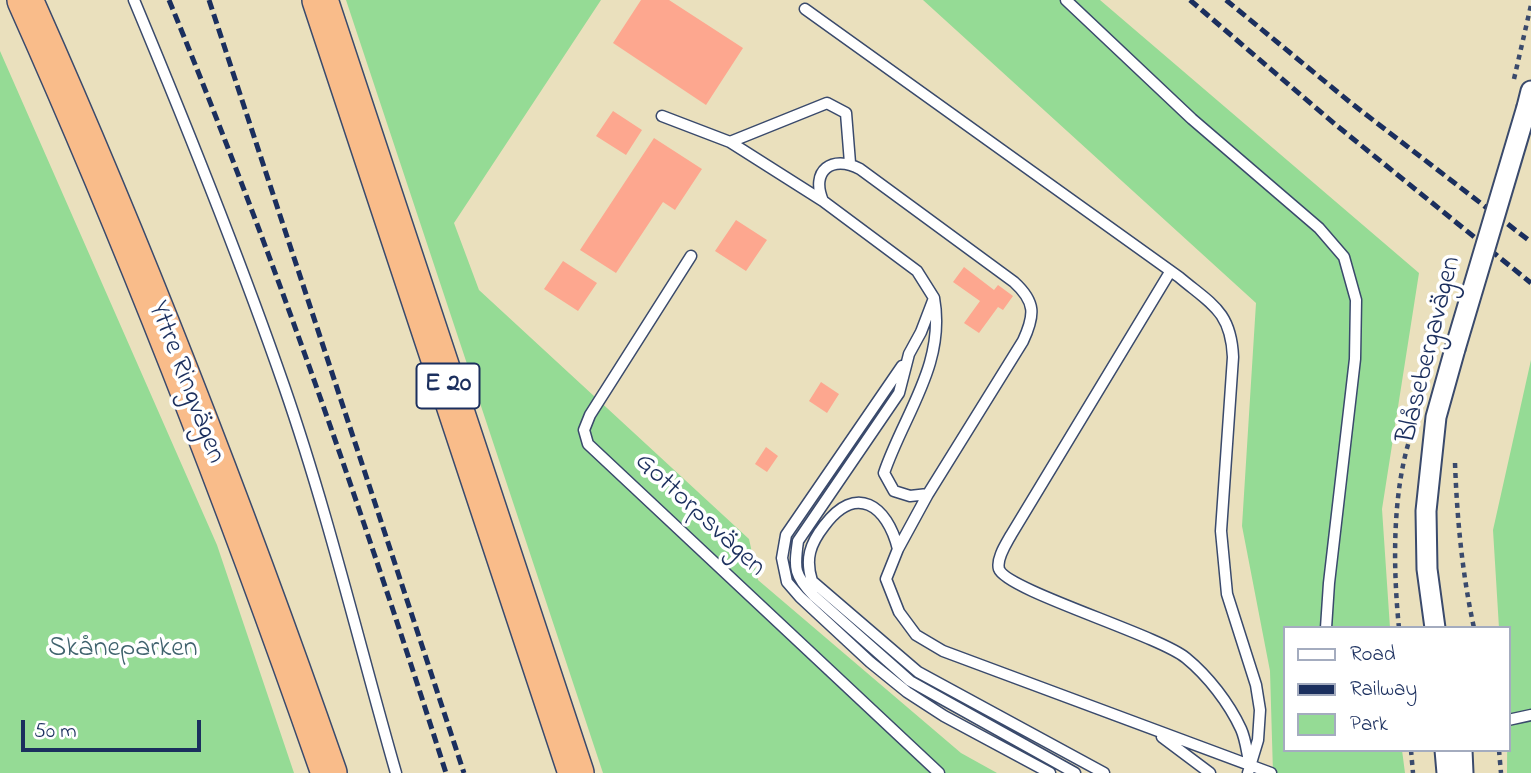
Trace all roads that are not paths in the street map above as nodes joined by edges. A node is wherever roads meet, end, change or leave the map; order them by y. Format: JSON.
{"nodes":[{"id":1,"x":25,"y":0,"type":"edge"},
{"id":2,"x":134,"y":0,"type":"edge"},
{"id":3,"x":320,"y":0,"type":"edge"},
{"id":4,"x":1066,"y":0,"type":"edge"},
{"id":5,"x":805,"y":9,"type":"dead end"},
{"id":6,"x":1523,"y":95,"type":"edge"},
{"id":7,"x":662,"y":116,"type":"dead end"},
{"id":8,"x":730,"y":142,"type":"junction"},
{"id":9,"x":850,"y":163,"type":"junction"},
{"id":10,"x":823,"y":201,"type":"junction"},
{"id":11,"x":691,"y":256,"type":"dead end"},
{"id":12,"x":1171,"y":272,"type":"junction"},
{"id":13,"x":934,"y":298,"type":"junction"},
{"id":14,"x":909,"y":354,"type":"junction"},
{"id":15,"x":928,"y":494,"type":"junction"},
{"id":16,"x":898,"y":549,"type":"junction"},
{"id":17,"x":1326,"y":626,"type":"edge"},
{"id":18,"x":1435,"y":626,"type":"edge"},
{"id":19,"x":1531,"y":715,"type":"edge"},
{"id":20,"x":1510,"y":720,"type":"edge"},
{"id":21,"x":1150,"y":729,"type":"junction"},
{"id":22,"x":1445,"y":752,"type":"edge"},
{"id":23,"x":1462,"y":752,"type":"edge"},
{"id":24,"x":1249,"y":769,"type":"edge"},
{"id":25,"x":329,"y":773,"type":"edge"},
{"id":26,"x":397,"y":773,"type":"edge"},
{"id":27,"x":576,"y":773,"type":"edge"},
{"id":28,"x":939,"y":773,"type":"edge"},
{"id":29,"x":1050,"y":773,"type":"edge"},
{"id":30,"x":1075,"y":773,"type":"edge"},
{"id":31,"x":1104,"y":773,"type":"edge"},
{"id":32,"x":1210,"y":773,"type":"edge"},
{"id":33,"x":1271,"y":773,"type":"edge"},
{"id":34,"x":1447,"y":773,"type":"edge"},
{"id":35,"x":1463,"y":773,"type":"edge"}],
"edges":[{"from":1,"to":25,"type":"highway","name":"Yttre Ringvägen"},
{"from":2,"to":26,"type":"lane"},
{"from":3,"to":27,"type":"highway","number":"E 20"},
{"from":4,"to":17,"type":"lane"},
{"from":5,"to":12,"type":"lane"},
{"from":6,"to":18,"type":"street","name":"Blåsebergavägen","bridge":true},
{"from":7,"to":8,"type":"lane"},
{"from":8,"to":9,"type":"lane"},
{"from":8,"to":10,"type":"lane"},
{"from":9,"to":10,"type":"lane"},
{"from":9,"to":15,"type":"lane"},
{"from":10,"to":13,"type":"lane"},
{"from":11,"to":28,"type":"lane","name":"Gottorpsvägen"},
{"from":12,"to":24,"type":"lane"},
{"from":12,"to":24,"type":"lane"},
{"from":13,"to":14,"type":"lane"},
{"from":13,"to":15,"type":"lane"},
{"from":14,"to":29,"type":"lane"},
{"from":14,"to":30,"type":"lane"},
{"from":15,"to":16,"type":"lane"},
{"from":16,"to":21,"type":"lane"},
{"from":16,"to":31,"type":"lane"},
{"from":19,"to":20,"type":"lane"},
{"from":21,"to":24,"type":"lane"},
{"from":21,"to":32,"type":"lane"},
{"from":22,"to":34,"type":"street"},
{"from":23,"to":35,"type":"street"},
{"from":24,"to":33,"type":"lane"}]}
